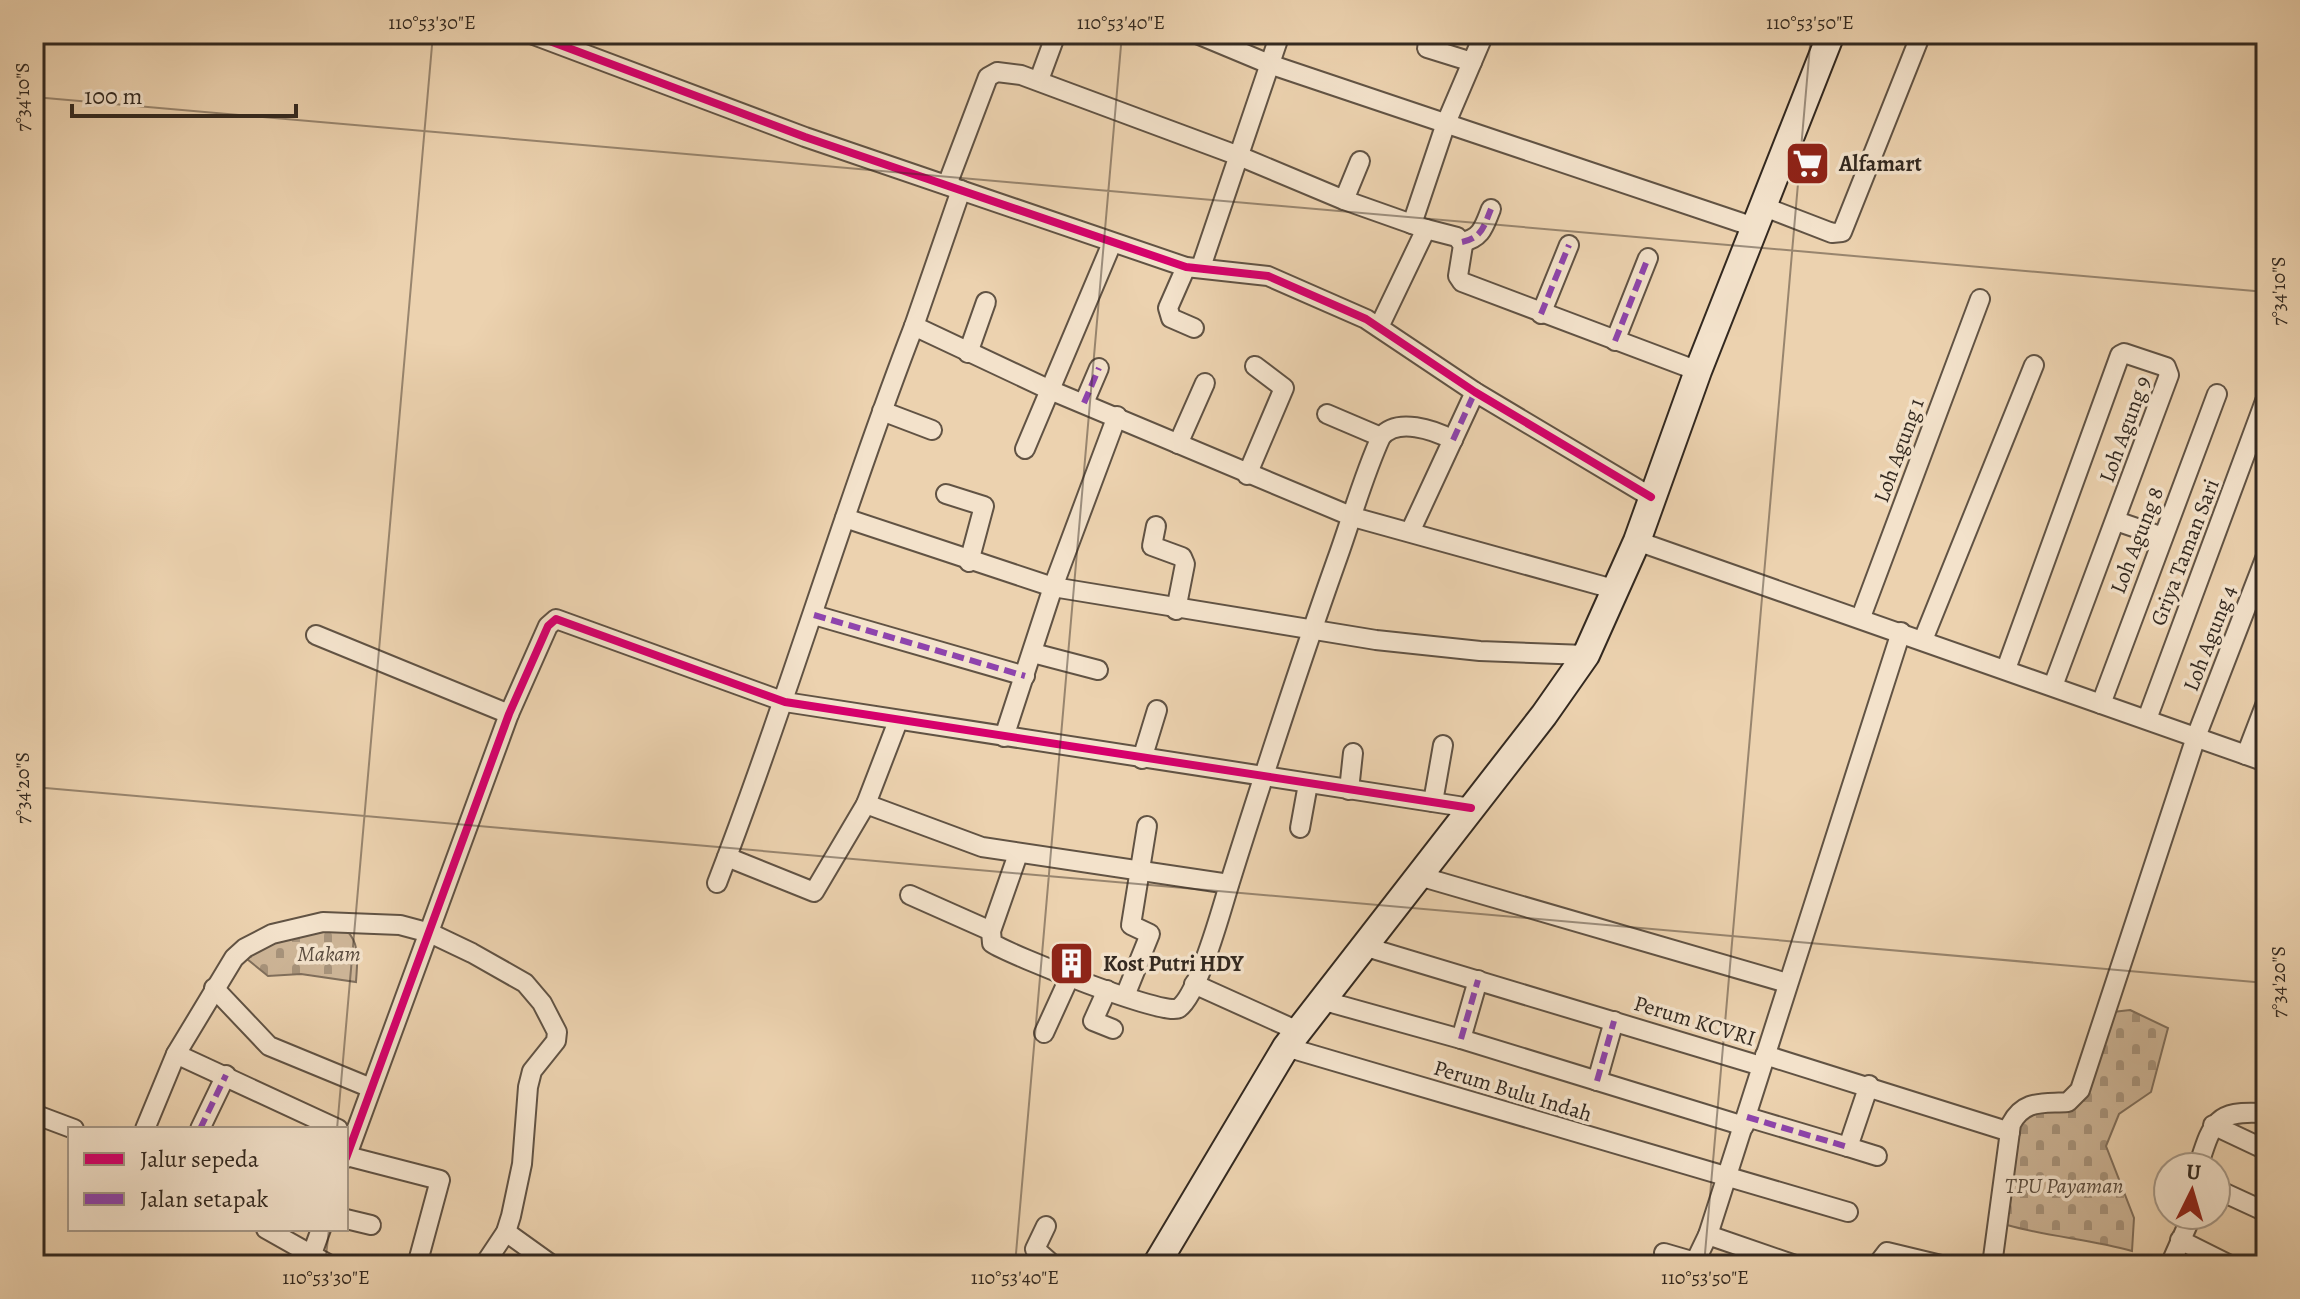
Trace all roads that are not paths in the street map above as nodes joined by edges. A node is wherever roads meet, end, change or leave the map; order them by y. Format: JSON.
{"nodes":[{"id":1,"x":531,"y":34,"type":"edge"},
{"id":2,"x":1056,"y":34,"type":"edge"},
{"id":3,"x":1197,"y":34,"type":"edge"},
{"id":4,"x":1280,"y":34,"type":"edge"},
{"id":5,"x":1484,"y":34,"type":"edge"},
{"id":6,"x":1831,"y":34,"type":"edge"},
{"id":7,"x":1921,"y":34,"type":"edge"},
{"id":8,"x":1427,"y":48,"type":"dead end"},
{"id":9,"x":1472,"y":62,"type":"junction"},
{"id":10,"x":1269,"y":64,"type":"junction"},
{"id":11,"x":1039,"y":80,"type":"junction"},
{"id":12,"x":1446,"y":123,"type":"junction"},
{"id":13,"x":1239,"y":156,"type":"junction"},
{"id":14,"x":1360,"y":161,"type":"dead end"},
{"id":15,"x":954,"y":188,"type":"junction"},
{"id":16,"x":1344,"y":200,"type":"junction"},
{"id":17,"x":1491,"y":209,"type":"dead end"},
{"id":18,"x":1758,"y":216,"type":"junction"},
{"id":19,"x":1419,"y":226,"type":"junction"},
{"id":20,"x":1462,"y":242,"type":"junction"},
{"id":21,"x":1112,"y":243,"type":"junction"},
{"id":22,"x":1569,"y":245,"type":"dead end"},
{"id":23,"x":1648,"y":258,"type":"dead end"},
{"id":24,"x":1193,"y":267,"type":"junction"},
{"id":25,"x":1980,"y":299,"type":"dead end"},
{"id":26,"x":986,"y":302,"type":"dead end"},
{"id":27,"x":1541,"y":314,"type":"junction"},
{"id":28,"x":914,"y":326,"type":"junction"},
{"id":29,"x":1379,"y":327,"type":"junction"},
{"id":30,"x":1194,"y":328,"type":"dead end"},
{"id":31,"x":1615,"y":341,"type":"junction"},
{"id":32,"x":968,"y":353,"type":"junction"},
{"id":33,"x":2034,"y":365,"type":"dead end"},
{"id":34,"x":1255,"y":366,"type":"dead end"},
{"id":35,"x":1099,"y":368,"type":"dead end"},
{"id":36,"x":1698,"y":371,"type":"junction"},
{"id":37,"x":1205,"y":383,"type":"dead end"},
{"id":38,"x":1050,"y":390,"type":"junction"},
{"id":39,"x":1475,"y":392,"type":"junction"},
{"id":40,"x":2217,"y":394,"type":"dead end"},
{"id":41,"x":2265,"y":401,"type":"edge"},
{"id":42,"x":1084,"y":403,"type":"junction"},
{"id":43,"x":882,"y":411,"type":"junction"},
{"id":44,"x":1327,"y":414,"type":"dead end"},
{"id":45,"x":1117,"y":416,"type":"junction"},
{"id":46,"x":932,"y":430,"type":"dead end"},
{"id":47,"x":1381,"y":437,"type":"junction"},
{"id":48,"x":1453,"y":440,"type":"junction"},
{"id":49,"x":1178,"y":444,"type":"junction"},
{"id":50,"x":1025,"y":449,"type":"dead end"},
{"id":51,"x":1247,"y":475,"type":"junction"},
{"id":52,"x":946,"y":494,"type":"dead end"},
{"id":53,"x":1651,"y":497,"type":"junction"},
{"id":54,"x":1353,"y":517,"type":"junction"},
{"id":55,"x":845,"y":518,"type":"junction"},
{"id":56,"x":2116,"y":521,"type":"junction"},
{"id":57,"x":1156,"y":526,"type":"dead end"},
{"id":58,"x":1410,"y":532,"type":"junction"},
{"id":59,"x":2163,"y":537,"type":"junction"},
{"id":60,"x":1637,"y":541,"type":"junction"},
{"id":61,"x":2266,"y":556,"type":"edge"},
{"id":62,"x":969,"y":562,"type":"junction"},
{"id":63,"x":1053,"y":587,"type":"junction"},
{"id":64,"x":1617,"y":590,"type":"junction"},
{"id":65,"x":1176,"y":610,"type":"junction"},
{"id":66,"x":814,"y":615,"type":"junction"},
{"id":67,"x":1861,"y":617,"type":"junction"},
{"id":68,"x":1312,"y":629,"type":"junction"},
{"id":69,"x":1901,"y":632,"type":"junction"},
{"id":70,"x":316,"y":635,"type":"dead end"},
{"id":71,"x":1923,"y":640,"type":"junction"},
{"id":72,"x":1033,"y":653,"type":"junction"},
{"id":73,"x":1586,"y":655,"type":"junction"},
{"id":74,"x":2006,"y":669,"type":"junction"},
{"id":75,"x":1098,"y":670,"type":"dead end"},
{"id":76,"x":1025,"y":676,"type":"junction"},
{"id":77,"x":2053,"y":686,"type":"junction"},
{"id":78,"x":785,"y":702,"type":"junction"},
{"id":79,"x":2266,"y":703,"type":"edge"},
{"id":80,"x":2101,"y":704,"type":"junction"},
{"id":81,"x":1157,"y":710,"type":"dead end"},
{"id":82,"x":509,"y":714,"type":"junction"},
{"id":83,"x":2147,"y":719,"type":"junction"},
{"id":84,"x":898,"y":721,"type":"junction"},
{"id":85,"x":1004,"y":737,"type":"junction"},
{"id":86,"x":2196,"y":737,"type":"junction"},
{"id":87,"x":1443,"y":745,"type":"dead end"},
{"id":88,"x":1353,"y":753,"type":"dead end"},
{"id":89,"x":2246,"y":755,"type":"junction"},
{"id":90,"x":1142,"y":759,"type":"junction"},
{"id":91,"x":2266,"y":762,"type":"edge"},
{"id":92,"x":1264,"y":778,"type":"junction"},
{"id":93,"x":1308,"y":784,"type":"junction"},
{"id":94,"x":1349,"y":790,"type":"junction"},
{"id":95,"x":1433,"y":802,"type":"junction"},
{"id":96,"x":866,"y":804,"type":"junction"},
{"id":97,"x":1471,"y":808,"type":"junction"},
{"id":98,"x":1147,"y":826,"type":"dead end"},
{"id":99,"x":1300,"y":828,"type":"dead end"},
{"id":100,"x":1018,"y":854,"type":"junction"},
{"id":101,"x":727,"y":857,"type":"junction"},
{"id":102,"x":1139,"y":872,"type":"junction"},
{"id":103,"x":1419,"y":876,"type":"junction"},
{"id":104,"x":717,"y":883,"type":"dead end"},
{"id":105,"x":1229,"y":884,"type":"junction"},
{"id":106,"x":910,"y":895,"type":"dead end"},
{"id":107,"x":991,"y":931,"type":"junction"},
{"id":108,"x":430,"y":933,"type":"junction"},
{"id":109,"x":1363,"y":946,"type":"junction"},
{"id":110,"x":1070,"y":976,"type":"junction"},
{"id":111,"x":1478,"y":980,"type":"junction"},
{"id":112,"x":1787,"y":983,"type":"junction"},
{"id":113,"x":1194,"y":984,"type":"junction"},
{"id":114,"x":214,"y":988,"type":"junction"},
{"id":115,"x":1116,"y":993,"type":"junction"},
{"id":116,"x":1321,"y":1000,"type":"junction"},
{"id":117,"x":1614,"y":1021,"type":"junction"},
{"id":118,"x":1113,"y":1029,"type":"dead end"},
{"id":119,"x":1044,"y":1033,"type":"dead end"},
{"id":120,"x":1292,"y":1039,"type":"junction"},
{"id":121,"x":1461,"y":1039,"type":"junction"},
{"id":122,"x":176,"y":1054,"type":"junction"},
{"id":123,"x":1763,"y":1060,"type":"junction"},
{"id":124,"x":226,"y":1075,"type":"junction"},
{"id":125,"x":1597,"y":1081,"type":"junction"},
{"id":126,"x":1869,"y":1085,"type":"junction"},
{"id":127,"x":371,"y":1088,"type":"junction"},
{"id":128,"x":2262,"y":1113,"type":"dead end"},
{"id":129,"x":34,"y":1114,"type":"edge"},
{"id":130,"x":1745,"y":1121,"type":"junction"},
{"id":131,"x":2213,"y":1125,"type":"junction"},
{"id":132,"x":69,"y":1127,"type":"edge"},
{"id":133,"x":146,"y":1127,"type":"edge"},
{"id":134,"x":201,"y":1127,"type":"edge"},
{"id":135,"x":334,"y":1127,"type":"edge"},
{"id":136,"x":348,"y":1129,"type":"edge"},
{"id":137,"x":2010,"y":1132,"type":"junction"},
{"id":138,"x":1848,"y":1147,"type":"junction"},
{"id":139,"x":2266,"y":1150,"type":"edge"},
{"id":140,"x":2204,"y":1151,"type":"edge"},
{"id":141,"x":1877,"y":1156,"type":"dead end"},
{"id":142,"x":348,"y":1157,"type":"edge"},
{"id":143,"x":1726,"y":1178,"type":"junction"},
{"id":144,"x":2232,"y":1196,"type":"edge"},
{"id":145,"x":1848,"y":1212,"type":"dead end"},
{"id":146,"x":2266,"y":1212,"type":"edge"},
{"id":147,"x":348,"y":1219,"type":"edge"},
{"id":148,"x":371,"y":1225,"type":"dead end"},
{"id":149,"x":1046,"y":1226,"type":"dead end"},
{"id":150,"x":269,"y":1231,"type":"edge"},
{"id":151,"x":320,"y":1231,"type":"edge"},
{"id":152,"x":2184,"y":1231,"type":"edge"},
{"id":153,"x":506,"y":1232,"type":"junction"},
{"id":154,"x":1708,"y":1235,"type":"junction"},
{"id":155,"x":2180,"y":1240,"type":"junction"},
{"id":156,"x":1664,"y":1253,"type":"dead end"},
{"id":157,"x":1882,"y":1258,"type":"edge"},
{"id":158,"x":309,"y":1261,"type":"edge"},
{"id":159,"x":330,"y":1265,"type":"edge"},
{"id":160,"x":417,"y":1265,"type":"edge"},
{"id":161,"x":484,"y":1265,"type":"edge"},
{"id":162,"x":552,"y":1265,"type":"edge"},
{"id":163,"x":1053,"y":1265,"type":"edge"},
{"id":164,"x":1156,"y":1265,"type":"edge"},
{"id":165,"x":1795,"y":1265,"type":"edge"},
{"id":166,"x":1941,"y":1265,"type":"edge"},
{"id":167,"x":1992,"y":1265,"type":"edge"},
{"id":168,"x":2170,"y":1265,"type":"edge"},
{"id":169,"x":2230,"y":1265,"type":"edge"}],
"edges":[{"from":1,"to":15,"type":"street"},
{"from":2,"to":11,"type":"street"},
{"from":3,"to":10,"type":"street"},
{"from":4,"to":10,"type":"street"},
{"from":5,"to":9,"type":"street"},
{"from":6,"to":18,"type":"main road"},
{"from":7,"to":18,"type":"street"},
{"from":8,"to":9,"type":"street"},
{"from":9,"to":12,"type":"street"},
{"from":10,"to":12,"type":"street"},
{"from":10,"to":13,"type":"street"},
{"from":11,"to":13,"type":"street"},
{"from":11,"to":15,"type":"street"},
{"from":12,"to":18,"type":"street"},
{"from":12,"to":19,"type":"street"},
{"from":13,"to":16,"type":"street"},
{"from":13,"to":24,"type":"street"},
{"from":14,"to":16,"type":"street"},
{"from":15,"to":21,"type":"street"},
{"from":15,"to":28,"type":"street"},
{"from":16,"to":19,"type":"street"},
{"from":17,"to":20,"type":"street"},
{"from":18,"to":36,"type":"main road"},
{"from":19,"to":20,"type":"street"},
{"from":19,"to":29,"type":"street"},
{"from":20,"to":27,"type":"street"},
{"from":21,"to":24,"type":"street"},
{"from":21,"to":38,"type":"street"},
{"from":22,"to":27,"type":"street"},
{"from":23,"to":31,"type":"street"},
{"from":24,"to":29,"type":"street"},
{"from":24,"to":30,"type":"street"},
{"from":25,"to":67,"type":"street","name":"Loh Agung 1"},
{"from":26,"to":32,"type":"street"},
{"from":27,"to":31,"type":"street"},
{"from":28,"to":32,"type":"street"},
{"from":28,"to":43,"type":"street"},
{"from":29,"to":39,"type":"street"},
{"from":31,"to":36,"type":"street"},
{"from":32,"to":38,"type":"street"},
{"from":33,"to":71,"type":"street"},
{"from":34,"to":51,"type":"street"},
{"from":35,"to":42,"type":"street"},
{"from":36,"to":53,"type":"main road"},
{"from":37,"to":49,"type":"street"},
{"from":38,"to":42,"type":"street"},
{"from":38,"to":50,"type":"street"},
{"from":39,"to":48,"type":"street"},
{"from":39,"to":53,"type":"street"},
{"from":40,"to":59,"type":"street","name":"Loh Agung 8"},
{"from":41,"to":83,"type":"street","name":"Griya Taman Sari"},
{"from":42,"to":45,"type":"street"},
{"from":43,"to":46,"type":"street"},
{"from":43,"to":55,"type":"street"},
{"from":44,"to":47,"type":"street"},
{"from":45,"to":49,"type":"street"},
{"from":45,"to":63,"type":"street"},
{"from":47,"to":48,"type":"street"},
{"from":47,"to":54,"type":"street"},
{"from":48,"to":58,"type":"street"},
{"from":49,"to":51,"type":"street"},
{"from":51,"to":54,"type":"street"},
{"from":52,"to":62,"type":"street"},
{"from":53,"to":60,"type":"main road"},
{"from":54,"to":58,"type":"street"},
{"from":54,"to":68,"type":"street"},
{"from":55,"to":62,"type":"street"},
{"from":55,"to":66,"type":"street"},
{"from":56,"to":59,"type":"street"},
{"from":56,"to":74,"type":"street","name":"Loh Agung 9"},
{"from":56,"to":77,"type":"street","name":"Loh Agung 9"},
{"from":57,"to":65,"type":"street"},
{"from":58,"to":64,"type":"street"},
{"from":59,"to":80,"type":"street","name":"Loh Agung 8"},
{"from":60,"to":64,"type":"main road"},
{"from":60,"to":67,"type":"street"},
{"from":61,"to":86,"type":"street","name":"Loh Agung 4"},
{"from":62,"to":63,"type":"street"},
{"from":63,"to":65,"type":"street"},
{"from":63,"to":72,"type":"street"},
{"from":64,"to":73,"type":"main road"},
{"from":65,"to":68,"type":"street"},
{"from":66,"to":76,"type":"street"},
{"from":66,"to":78,"type":"street"},
{"from":67,"to":69,"type":"street"},
{"from":68,"to":73,"type":"street"},
{"from":68,"to":92,"type":"street"},
{"from":69,"to":71,"type":"street"},
{"from":69,"to":112,"type":"street"},
{"from":70,"to":82,"type":"street"},
{"from":71,"to":74,"type":"street"},
{"from":72,"to":75,"type":"street"},
{"from":72,"to":76,"type":"street"},
{"from":73,"to":97,"type":"main road"},
{"from":74,"to":77,"type":"street"},
{"from":76,"to":85,"type":"street"},
{"from":77,"to":80,"type":"street"},
{"from":78,"to":82,"type":"street"},
{"from":78,"to":84,"type":"street"},
{"from":78,"to":101,"type":"street"},
{"from":79,"to":89,"type":"street"},
{"from":80,"to":83,"type":"street"},
{"from":81,"to":90,"type":"street"},
{"from":82,"to":108,"type":"street"},
{"from":83,"to":86,"type":"street"},
{"from":84,"to":85,"type":"street"},
{"from":84,"to":96,"type":"street"},
{"from":85,"to":90,"type":"street"},
{"from":86,"to":89,"type":"street"},
{"from":86,"to":137,"type":"street","name":"Loh Agung 4"},
{"from":87,"to":95,"type":"street"},
{"from":88,"to":94,"type":"street"},
{"from":89,"to":91,"type":"street"},
{"from":90,"to":92,"type":"street"},
{"from":92,"to":93,"type":"street"},
{"from":92,"to":105,"type":"street"},
{"from":93,"to":94,"type":"street"},
{"from":93,"to":99,"type":"street"},
{"from":94,"to":95,"type":"street"},
{"from":95,"to":97,"type":"street"},
{"from":96,"to":100,"type":"street"},
{"from":96,"to":101,"type":"street"},
{"from":97,"to":103,"type":"main road"},
{"from":98,"to":102,"type":"street"},
{"from":100,"to":102,"type":"street"},
{"from":100,"to":107,"type":"street"},
{"from":101,"to":104,"type":"street"},
{"from":102,"to":105,"type":"street"},
{"from":102,"to":115,"type":"street"},
{"from":103,"to":109,"type":"main road"},
{"from":103,"to":112,"type":"street"},
{"from":105,"to":113,"type":"street"},
{"from":106,"to":107,"type":"street"},
{"from":107,"to":110,"type":"street"},
{"from":108,"to":114,"type":"street"},
{"from":108,"to":127,"type":"street"},
{"from":108,"to":153,"type":"street"},
{"from":109,"to":111,"type":"street","name":"Perum KCVRI"},
{"from":109,"to":116,"type":"main road"},
{"from":110,"to":115,"type":"street"},
{"from":110,"to":119,"type":"street"},
{"from":111,"to":117,"type":"street","name":"Perum KCVRI"},
{"from":111,"to":121,"type":"street"},
{"from":112,"to":123,"type":"street"},
{"from":113,"to":115,"type":"street"},
{"from":113,"to":120,"type":"street","name":"Perum Bulu Indah"},
{"from":114,"to":122,"type":"street"},
{"from":114,"to":127,"type":"street"},
{"from":115,"to":118,"type":"street"},
{"from":116,"to":120,"type":"main road"},
{"from":116,"to":121,"type":"street"},
{"from":117,"to":123,"type":"street","name":"Perum KCVRI"},
{"from":117,"to":125,"type":"street","name":"Perum KCVRI"},
{"from":120,"to":143,"type":"street","name":"Perum Bulu Indah"},
{"from":120,"to":164,"type":"main road"},
{"from":121,"to":125,"type":"street"},
{"from":122,"to":124,"type":"street"},
{"from":122,"to":133,"type":"street"},
{"from":123,"to":126,"type":"street","name":"Perum KCVRI"},
{"from":123,"to":130,"type":"street"},
{"from":124,"to":134,"type":"street"},
{"from":124,"to":135,"type":"street"},
{"from":125,"to":130,"type":"street"},
{"from":126,"to":137,"type":"street","name":"Perum KCVRI"},
{"from":126,"to":138,"type":"street"},
{"from":127,"to":136,"type":"street"},
{"from":128,"to":131,"type":"street"},
{"from":129,"to":132,"type":"street"},
{"from":130,"to":138,"type":"street"},
{"from":130,"to":143,"type":"street"},
{"from":131,"to":139,"type":"street"},
{"from":131,"to":140,"type":"street"},
{"from":137,"to":167,"type":"street"},
{"from":138,"to":141,"type":"street"},
{"from":142,"to":160,"type":"street"},
{"from":143,"to":145,"type":"street","name":"Perum Bulu Indah"},
{"from":143,"to":154,"type":"street"},
{"from":144,"to":146,"type":"street"},
{"from":147,"to":148,"type":"street"},
{"from":149,"to":163,"type":"street"},
{"from":150,"to":158,"type":"street"},
{"from":151,"to":158,"type":"street"},
{"from":152,"to":155,"type":"street"},
{"from":153,"to":161,"type":"street"},
{"from":153,"to":162,"type":"street"},
{"from":154,"to":156,"type":"street"},
{"from":154,"to":165,"type":"street"},
{"from":155,"to":168,"type":"street"},
{"from":155,"to":169,"type":"street"},
{"from":157,"to":166,"type":"street"},
{"from":158,"to":159,"type":"street"}]}
